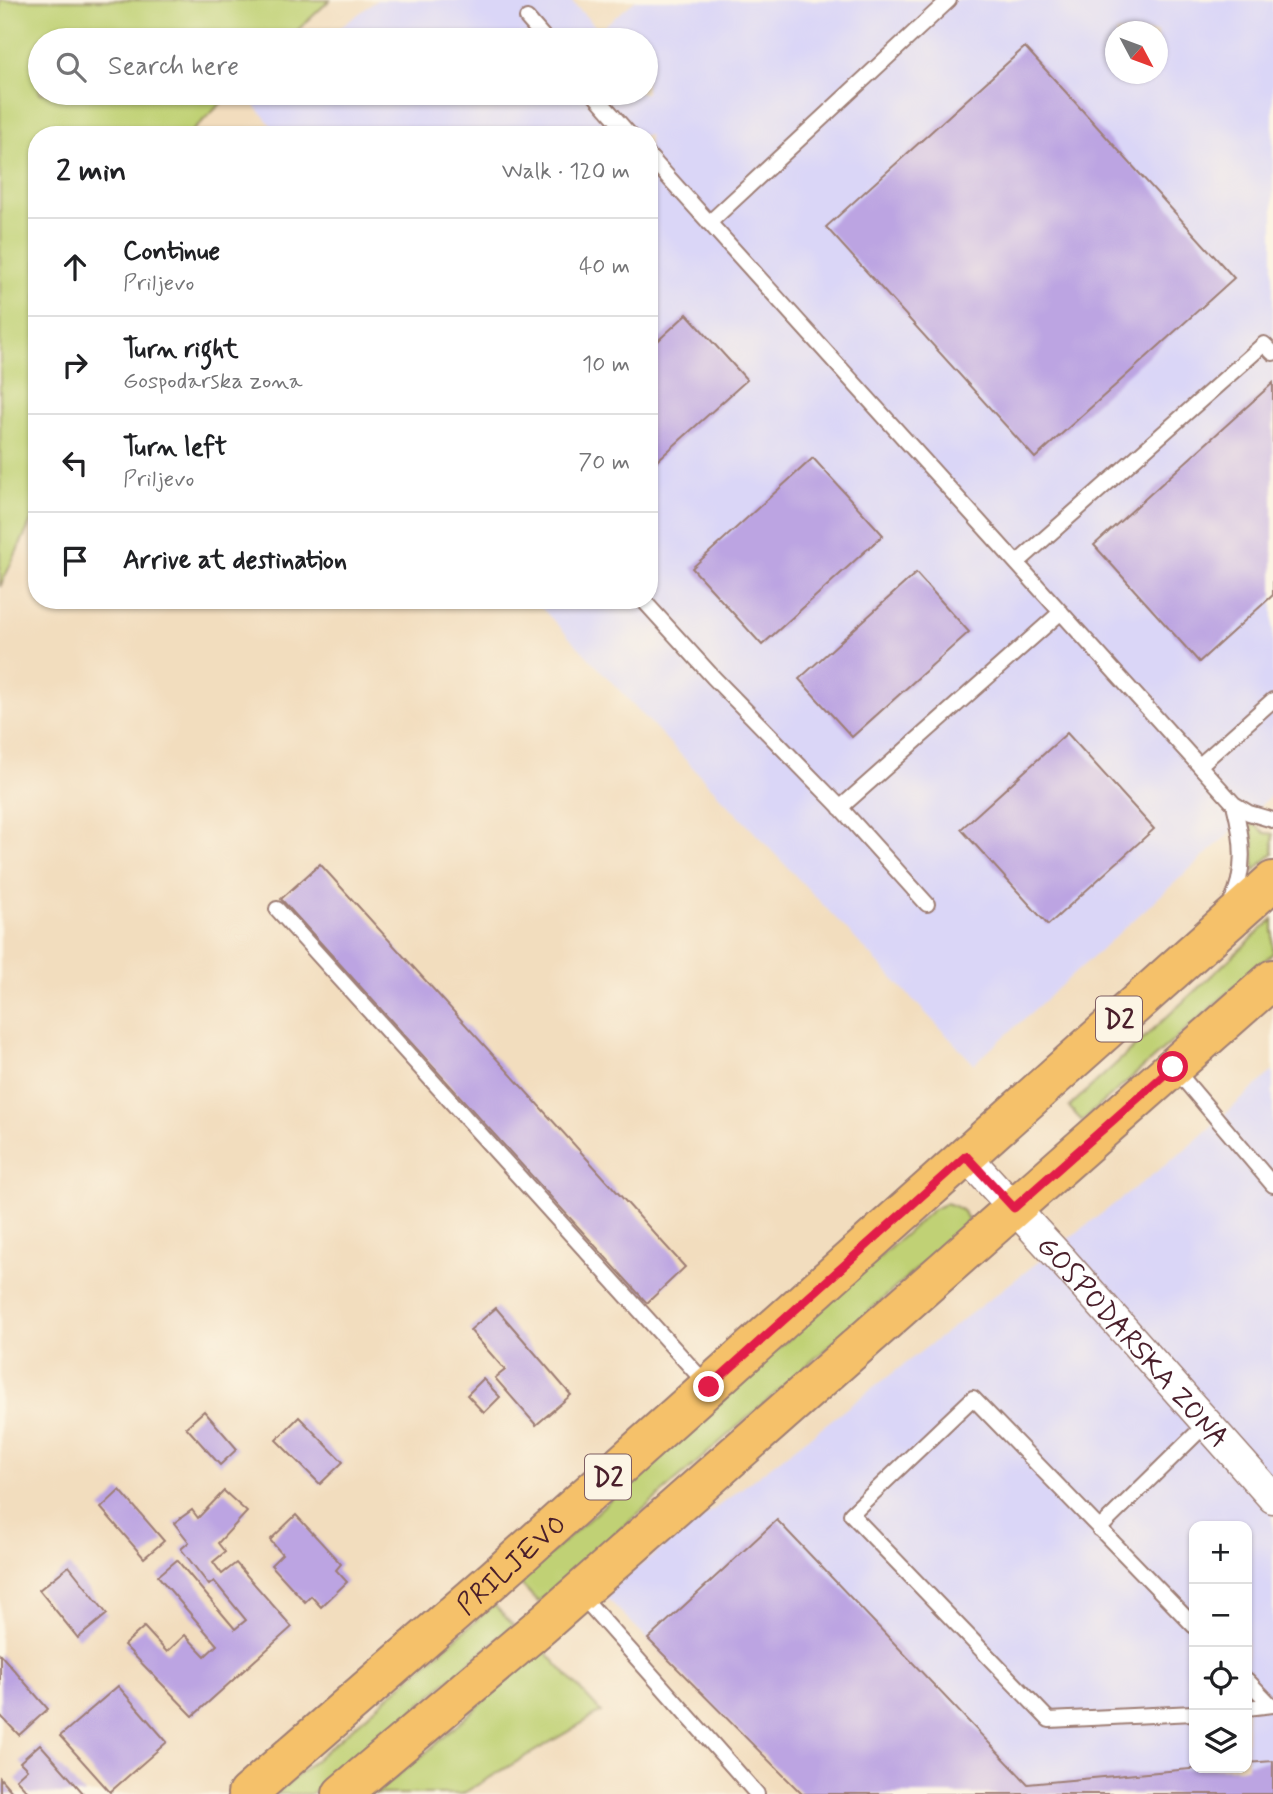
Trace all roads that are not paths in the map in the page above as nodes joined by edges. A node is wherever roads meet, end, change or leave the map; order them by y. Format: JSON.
{"nodes":[{"id":1,"x":949,"y":0,"type":"edge"},
{"id":2,"x":527,"y":18,"type":"dead end"},
{"id":3,"x":536,"y":28,"type":"edge"},
{"id":4,"x":604,"y":105,"type":"edge"},
{"id":5,"x":622,"y":126,"type":"edge"},
{"id":6,"x":658,"y":166,"type":"edge"},
{"id":7,"x":709,"y":223,"type":"junction"},
{"id":8,"x":1273,"y":354,"type":"edge"},
{"id":9,"x":1017,"y":563,"type":"junction"},
{"id":10,"x":651,"y":609,"type":"edge"},
{"id":11,"x":1061,"y":612,"type":"junction"},
{"id":12,"x":1273,"y":700,"type":"edge"},
{"id":13,"x":1200,"y":765,"type":"junction"},
{"id":14,"x":1234,"y":804,"type":"junction"},
{"id":15,"x":841,"y":808,"type":"junction"},
{"id":16,"x":1273,"y":820,"type":"edge"},
{"id":17,"x":1273,"y":881,"type":"edge"},
{"id":18,"x":927,"y":904,"type":"dead end"},
{"id":19,"x":277,"y":909,"type":"dead end"},
{"id":20,"x":1215,"y":933,"type":"junction"},
{"id":21,"x":1273,"y":978,"type":"edge"},
{"id":22,"x":1173,"y":1067,"type":"junction"},
{"id":23,"x":966,"y":1156,"type":"junction"},
{"id":24,"x":1273,"y":1185,"type":"edge"},
{"id":25,"x":1014,"y":1208,"type":"junction"},
{"id":26,"x":709,"y":1387,"type":"junction"},
{"id":27,"x":1206,"y":1423,"type":"junction"},
{"id":28,"x":1273,"y":1498,"type":"edge"},
{"id":29,"x":1099,"y":1529,"type":"junction"},
{"id":30,"x":579,"y":1593,"type":"junction"},
{"id":31,"x":1189,"y":1621,"type":"edge"},
{"id":32,"x":1252,"y":1685,"type":"edge"},
{"id":33,"x":1272,"y":1705,"type":"edge"},
{"id":34,"x":1252,"y":1707,"type":"edge"},
{"id":35,"x":1189,"y":1713,"type":"edge"},
{"id":36,"x":247,"y":1794,"type":"edge"},
{"id":37,"x":342,"y":1794,"type":"edge"},
{"id":38,"x":757,"y":1794,"type":"edge"}],
"edges":[{"from":1,"to":7,"type":"lane"},
{"from":2,"to":3,"type":"lane"},
{"from":4,"to":5,"type":"lane"},
{"from":6,"to":7,"type":"lane"},
{"from":7,"to":9,"type":"lane"},
{"from":8,"to":9,"type":"lane"},
{"from":9,"to":11,"type":"lane"},
{"from":10,"to":15,"type":"lane"},
{"from":11,"to":13,"type":"lane"},
{"from":11,"to":15,"type":"lane"},
{"from":12,"to":13,"type":"lane"},
{"from":13,"to":14,"type":"lane"},
{"from":14,"to":16,"type":"lane"},
{"from":14,"to":20,"type":"lane"},
{"from":15,"to":18,"type":"lane"},
{"from":17,"to":20,"type":"main road","name":"PRILJEVO","number":"D2"},
{"from":19,"to":26,"type":"lane"},
{"from":20,"to":23,"type":"main road","name":"PRILJEVO","number":"D2"},
{"from":21,"to":22,"type":"main road","number":"D2"},
{"from":22,"to":24,"type":"lane"},
{"from":22,"to":25,"type":"main road","number":"D2"},
{"from":23,"to":25,"type":"street","name":"GOSPODARSKA ZONA"},
{"from":23,"to":26,"type":"main road","name":"PRILJEVO","number":"D2"},
{"from":25,"to":27,"type":"street","name":"GOSPODARSKA ZONA"},
{"from":25,"to":30,"type":"main road","number":"D2"},
{"from":26,"to":36,"type":"main road","name":"PRILJEVO","number":"D2"},
{"from":27,"to":28,"type":"street","name":"GOSPODARSKA ZONA"},
{"from":27,"to":29,"type":"lane"},
{"from":29,"to":31,"type":"lane"},
{"from":29,"to":35,"type":"lane"},
{"from":30,"to":37,"type":"main road","number":"D2"},
{"from":30,"to":38,"type":"lane"},
{"from":32,"to":33,"type":"lane"},
{"from":33,"to":34,"type":"lane"}]}
